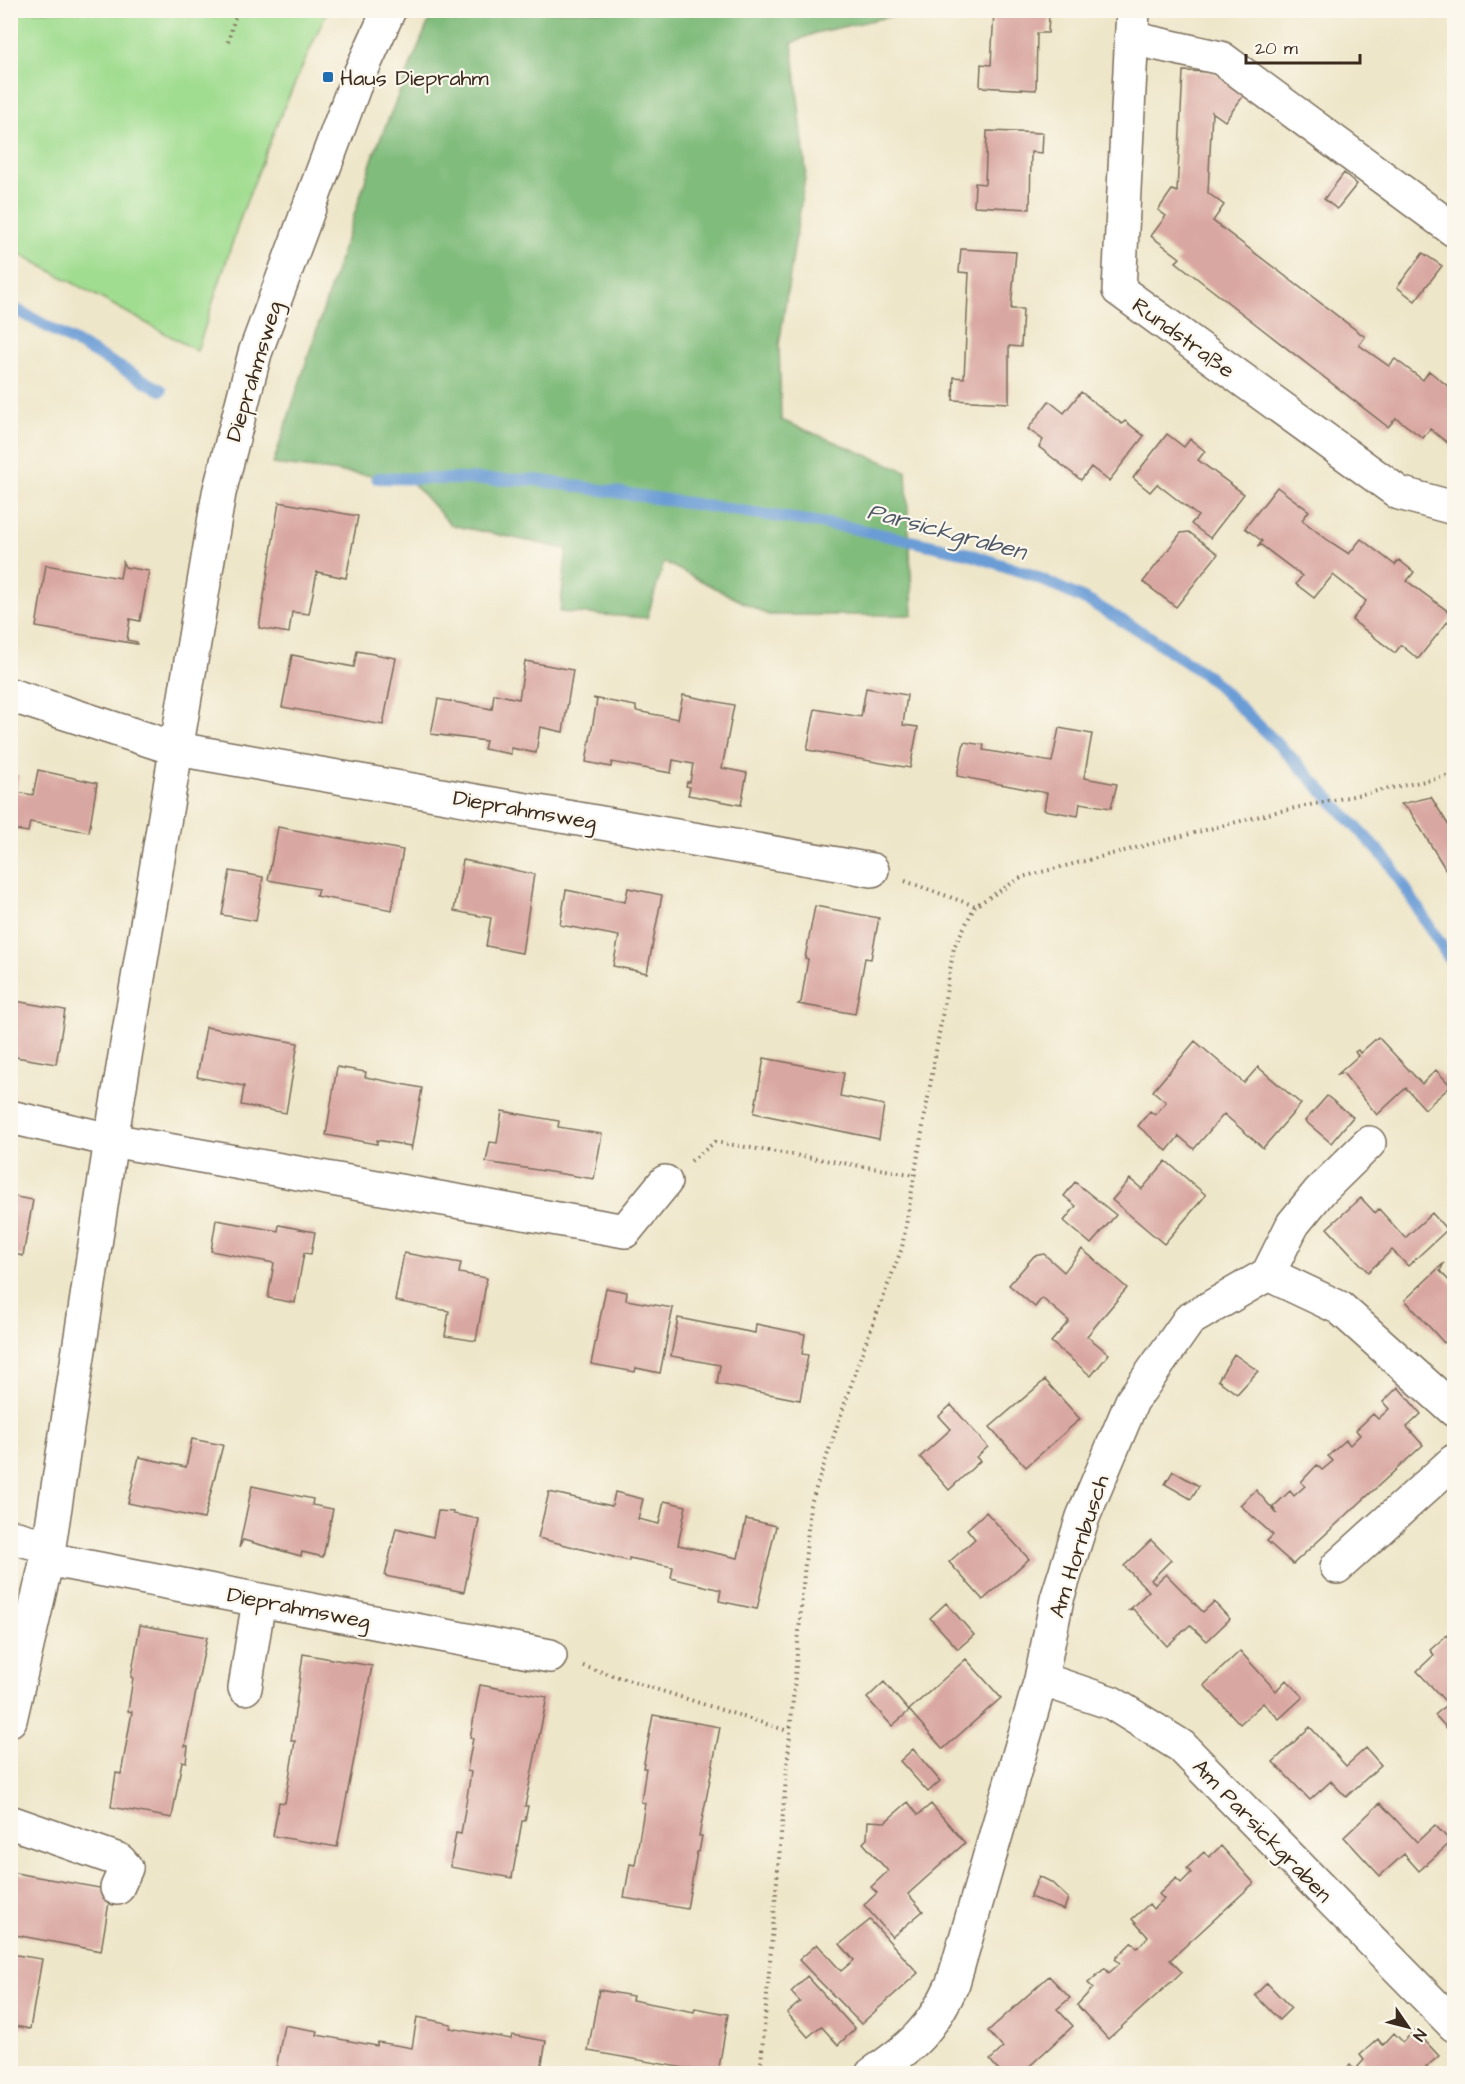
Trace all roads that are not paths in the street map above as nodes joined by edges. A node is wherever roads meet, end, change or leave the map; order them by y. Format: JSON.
{"nodes":[{"id":1,"x":389,"y":10,"type":"edge"},
{"id":2,"x":1132,"y":24,"type":"edge"},
{"id":3,"x":1455,"y":230,"type":"edge"},
{"id":4,"x":1455,"y":508,"type":"edge"},
{"id":5,"x":10,"y":695,"type":"edge"},
{"id":6,"x":177,"y":749,"type":"junction"},
{"id":7,"x":872,"y":870,"type":"road end"},
{"id":8,"x":10,"y":1117,"type":"edge"},
{"id":9,"x":111,"y":1140,"type":"junction"},
{"id":10,"x":1369,"y":1143,"type":"dead end"},
{"id":11,"x":665,"y":1182,"type":"road end"},
{"id":12,"x":1268,"y":1274,"type":"junction"},
{"id":13,"x":1455,"y":1410,"type":"edge"},
{"id":14,"x":1455,"y":1461,"type":"edge"},
{"id":15,"x":10,"y":1536,"type":"edge"},
{"id":16,"x":48,"y":1553,"type":"junction"},
{"id":17,"x":1337,"y":1567,"type":"dead end"},
{"id":18,"x":259,"y":1599,"type":"junction"},
{"id":19,"x":550,"y":1656,"type":"road end"},
{"id":20,"x":1041,"y":1679,"type":"junction"},
{"id":21,"x":245,"y":1688,"type":"dead end"},
{"id":22,"x":10,"y":1720,"type":"edge"},
{"id":23,"x":10,"y":1822,"type":"edge"},
{"id":24,"x":117,"y":1888,"type":"dead end"},
{"id":25,"x":1455,"y":2025,"type":"edge"},
{"id":26,"x":872,"y":2073,"type":"edge"}],
"edges":[{"from":1,"to":6,"type":"street","name":"Dieprahmsweg"},
{"from":2,"to":3,"type":"street"},
{"from":2,"to":4,"type":"street","name":"Rundstraße"},
{"from":5,"to":6,"type":"street","name":"Dieprahmsweg"},
{"from":6,"to":7,"type":"street","name":"Dieprahmsweg"},
{"from":6,"to":9,"type":"street","name":"Dieprahmsweg"},
{"from":8,"to":9,"type":"street"},
{"from":9,"to":11,"type":"street"},
{"from":9,"to":16,"type":"street","name":"Dieprahmsweg"},
{"from":10,"to":12,"type":"street"},
{"from":12,"to":13,"type":"street"},
{"from":12,"to":20,"type":"street","name":"Am Hornbusch"},
{"from":14,"to":17,"type":"street"},
{"from":15,"to":16,"type":"street"},
{"from":16,"to":18,"type":"street","name":"Dieprahmsweg"},
{"from":16,"to":22,"type":"street","name":"Dieprahmsweg"},
{"from":18,"to":19,"type":"street","name":"Dieprahmsweg"},
{"from":18,"to":21,"type":"street"},
{"from":20,"to":25,"type":"street","name":"Am Parsickgraben"},
{"from":20,"to":26,"type":"street","name":"Am Hornbusch"},
{"from":23,"to":24,"type":"street"}]}
